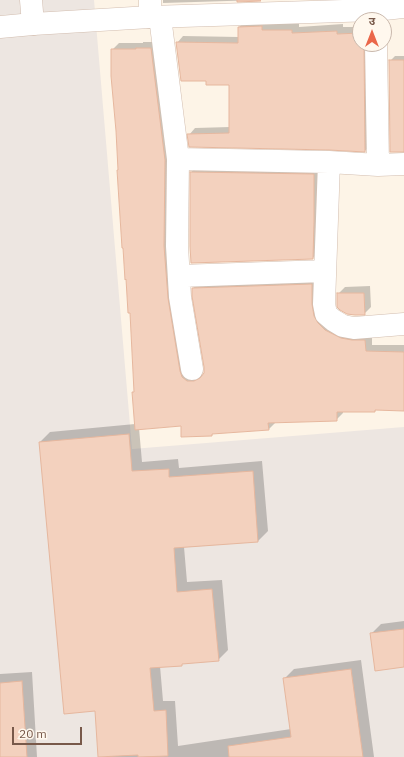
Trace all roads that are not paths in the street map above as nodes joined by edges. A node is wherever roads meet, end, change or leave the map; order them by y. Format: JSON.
{"nodes":[{"id":1,"x":31,"y":0,"type":"edge"},
{"id":2,"x":386,"y":9,"type":"edge"},
{"id":3,"x":154,"y":11,"type":"edge"},
{"id":4,"x":33,"y":24,"type":"junction"},
{"id":5,"x":0,"y":27,"type":"edge"},
{"id":6,"x":376,"y":52,"type":"edge"},
{"id":7,"x":178,"y":159,"type":"junction"},
{"id":8,"x":329,"y":162,"type":"junction"},
{"id":9,"x":404,"y":164,"type":"edge"},
{"id":10,"x":378,"y":165,"type":"junction"},
{"id":11,"x":325,"y":271,"type":"junction"},
{"id":12,"x":179,"y":276,"type":"junction"},
{"id":13,"x":404,"y":324,"type":"edge"},
{"id":14,"x":192,"y":369,"type":"dead end"}],
"edges":[{"from":1,"to":4,"type":"street"},
{"from":2,"to":3,"type":"street"},
{"from":3,"to":4,"type":"street"},
{"from":3,"to":7,"type":"street"},
{"from":4,"to":5,"type":"street"},
{"from":6,"to":10,"type":"street"},
{"from":7,"to":8,"type":"street"},
{"from":7,"to":12,"type":"street"},
{"from":8,"to":10,"type":"street"},
{"from":8,"to":11,"type":"street"},
{"from":9,"to":10,"type":"street"},
{"from":11,"to":12,"type":"street"},
{"from":11,"to":13,"type":"street"},
{"from":12,"to":14,"type":"street"}]}
